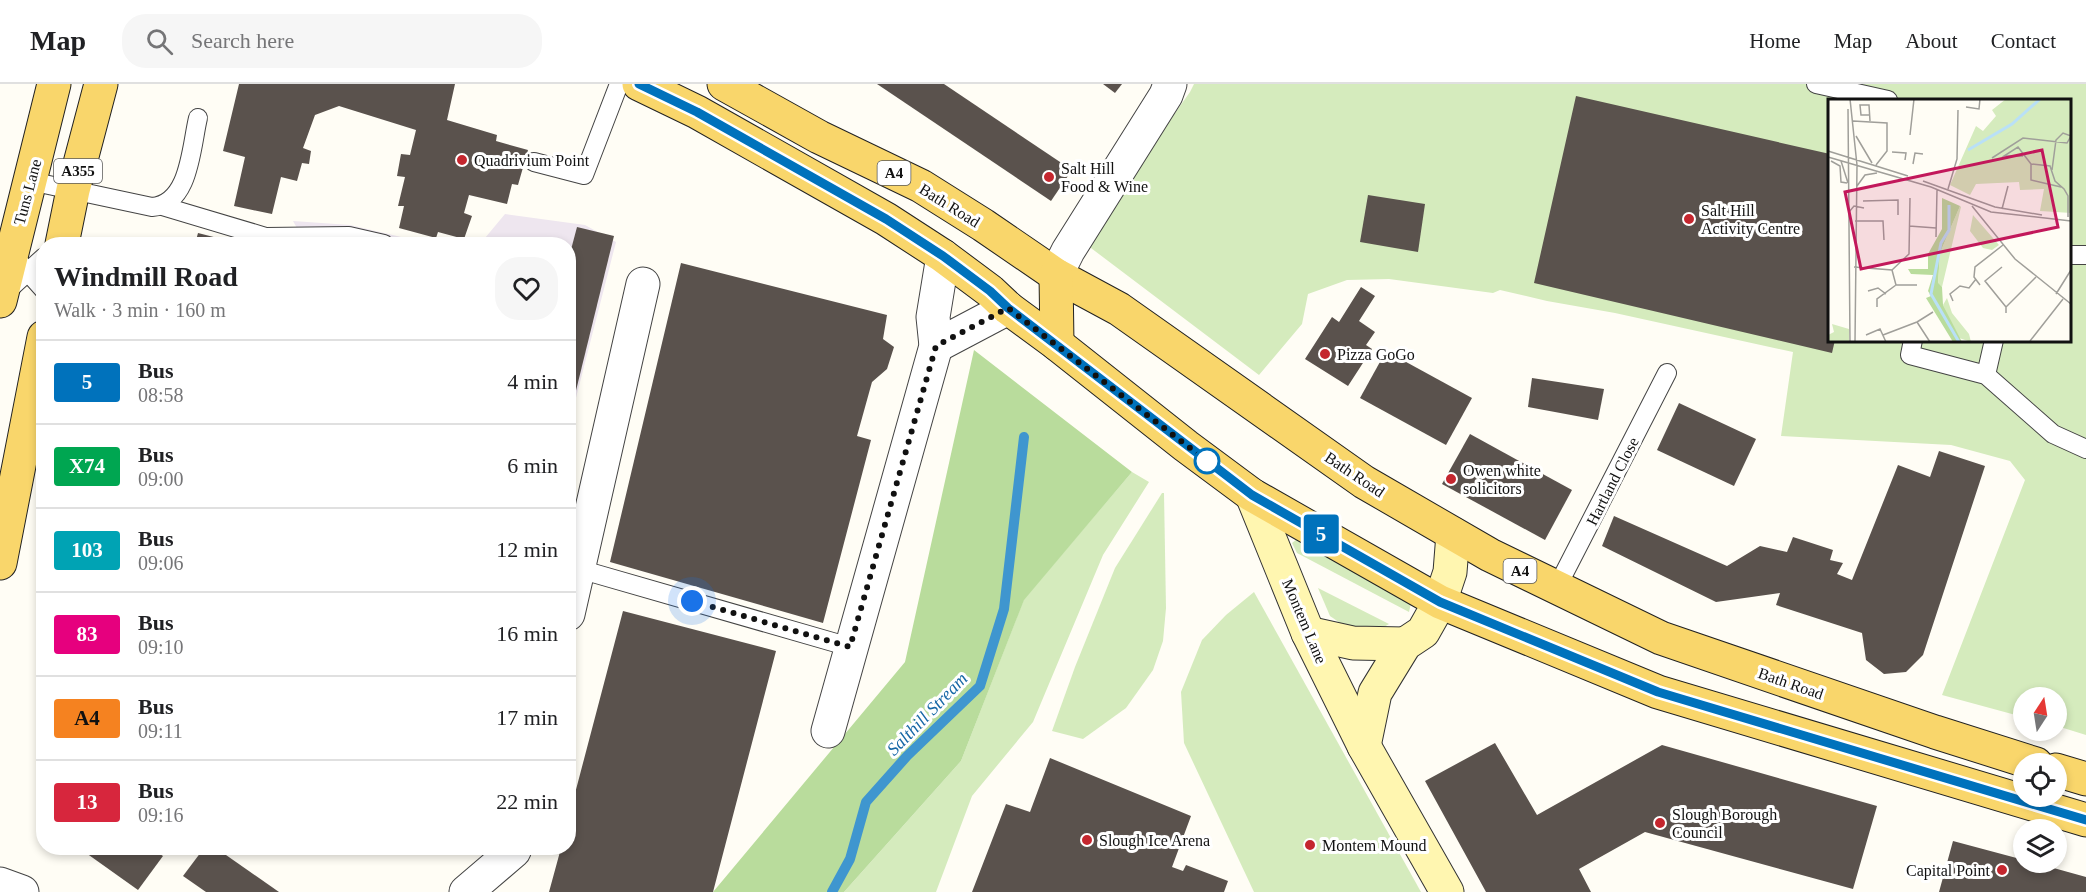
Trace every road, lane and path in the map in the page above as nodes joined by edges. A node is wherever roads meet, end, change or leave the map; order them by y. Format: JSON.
{"nodes":[{"id":1,"x":54,"y":84,"type":"edge"},
{"id":2,"x":619,"y":84,"type":"edge"},
{"id":3,"x":639,"y":84,"type":"edge"},
{"id":4,"x":724,"y":84,"type":"edge"},
{"id":5,"x":1170,"y":84,"type":"edge"},
{"id":6,"x":1816,"y":84,"type":"edge"},
{"id":7,"x":1882,"y":84,"type":"edge"},
{"id":8,"x":100,"y":89,"type":"edge"},
{"id":9,"x":701,"y":98,"type":"edge"},
{"id":10,"x":1884,"y":99,"type":"edge"},
{"id":11,"x":1888,"y":99,"type":"edge"},
{"id":12,"x":198,"y":118,"type":"dead end"},
{"id":13,"x":819,"y":137,"type":"junction"},
{"id":14,"x":534,"y":162,"type":"dead end"},
{"id":15,"x":799,"y":171,"type":"junction"},
{"id":16,"x":30,"y":181,"type":"junction"},
{"id":17,"x":73,"y":190,"type":"junction"},
{"id":18,"x":162,"y":206,"type":"junction"},
{"id":19,"x":62,"y":237,"type":"edge"},
{"id":20,"x":266,"y":237,"type":"edge"},
{"id":21,"x":266,"y":237,"type":"edge"},
{"id":22,"x":353,"y":237,"type":"edge"},
{"id":23,"x":36,"y":255,"type":"edge"},
{"id":24,"x":943,"y":256,"type":"junction"},
{"id":25,"x":19,"y":261,"type":"junction"},
{"id":26,"x":1056,"y":275,"type":"junction"},
{"id":27,"x":36,"y":281,"type":"edge"},
{"id":28,"x":643,"y":284,"type":"dead end"},
{"id":29,"x":0,"y":299,"type":"edge"},
{"id":30,"x":1008,"y":308,"type":"junction"},
{"id":31,"x":1913,"y":342,"type":"edge"},
{"id":32,"x":1994,"y":342,"type":"edge"},
{"id":33,"x":1057,"y":344,"type":"junction"},
{"id":34,"x":936,"y":346,"type":"junction"},
{"id":35,"x":1667,"y":373,"type":"dead end"},
{"id":36,"x":1986,"y":375,"type":"junction"},
{"id":37,"x":36,"y":405,"type":"edge"},
{"id":38,"x":2086,"y":449,"type":"edge"},
{"id":39,"x":1252,"y":495,"type":"junction"},
{"id":40,"x":1453,"y":534,"type":"junction"},
{"id":41,"x":0,"y":563,"type":"edge"},
{"id":42,"x":579,"y":569,"type":"junction"},
{"id":43,"x":576,"y":581,"type":"edge"},
{"id":44,"x":1556,"y":589,"type":"junction"},
{"id":45,"x":1440,"y":602,"type":"junction"},
{"id":46,"x":1308,"y":633,"type":"junction"},
{"id":47,"x":1405,"y":644,"type":"junction"},
{"id":48,"x":850,"y":647,"type":"junction"},
{"id":49,"x":828,"y":731,"type":"dead end"},
{"id":50,"x":1364,"y":746,"type":"junction"},
{"id":51,"x":2013,"y":757,"type":"edge"},
{"id":52,"x":2067,"y":773,"type":"edge"},
{"id":53,"x":2086,"y":779,"type":"edge"},
{"id":54,"x":2086,"y":820,"type":"edge"},
{"id":55,"x":509,"y":855,"type":"edge"},
{"id":56,"x":0,"y":884,"type":"edge"},
{"id":57,"x":22,"y":892,"type":"edge"},
{"id":58,"x":466,"y":892,"type":"edge"},
{"id":59,"x":1447,"y":892,"type":"edge"}],
"edges":[{"from":1,"to":16,"type":"main road","name":"Tuns Lane","number":"A355"},
{"from":2,"to":14,"type":"lane"},
{"from":3,"to":9,"type":"main road"},
{"from":4,"to":13,"type":"main road","name":"Bath Road","number":"A4"},
{"from":5,"to":26,"type":"street"},
{"from":6,"to":10,"type":"lane"},
{"from":7,"to":11,"type":"lane"},
{"from":8,"to":17,"type":"main road","number":"A355"},
{"from":9,"to":15,"type":"main road"},
{"from":12,"to":18,"type":"lane"},
{"from":13,"to":15,"type":"main road"},
{"from":13,"to":26,"type":"main road","name":"Bath Road","number":"A4"},
{"from":15,"to":24,"type":"main road"},
{"from":16,"to":17,"type":"lane"},
{"from":16,"to":25,"type":"main road","name":"Tuns Lane","number":"A355"},
{"from":17,"to":18,"type":"lane"},
{"from":17,"to":19,"type":"main road","number":"A355"},
{"from":18,"to":20,"type":"lane"},
{"from":21,"to":22,"type":"lane"},
{"from":23,"to":25,"type":"lane"},
{"from":24,"to":30,"type":"main road"},
{"from":24,"to":34,"type":"street"},
{"from":25,"to":27,"type":"lane"},
{"from":25,"to":29,"type":"main road","name":"Tuns Lane","number":"A355"},
{"from":26,"to":33,"type":"main road"},
{"from":26,"to":40,"type":"main road","name":"Bath Road","number":"A4"},
{"from":28,"to":42,"type":"street"},
{"from":30,"to":33,"type":"main road"},
{"from":30,"to":34,"type":"street"},
{"from":31,"to":36,"type":"lane"},
{"from":32,"to":36,"type":"lane"},
{"from":33,"to":39,"type":"main road"},
{"from":34,"to":48,"type":"street"},
{"from":35,"to":44,"type":"lane","name":"Hartland Close"},
{"from":36,"to":38,"type":"lane"},
{"from":37,"to":41,"type":"main road"},
{"from":39,"to":45,"type":"main road"},
{"from":39,"to":46,"type":"main road","name":"Montem Lane"},
{"from":40,"to":44,"type":"main road","name":"Bath Road","number":"A4"},
{"from":40,"to":45,"type":"main road"},
{"from":42,"to":43,"type":"street"},
{"from":42,"to":48,"type":"lane"},
{"from":44,"to":51,"type":"main road","name":"Bath Road","number":"A4"},
{"from":45,"to":47,"type":"main road"},
{"from":45,"to":54,"type":"main road"},
{"from":46,"to":47,"type":"main road"},
{"from":46,"to":50,"type":"main road","name":"Montem Lane"},
{"from":47,"to":50,"type":"main road"},
{"from":48,"to":49,"type":"street"},
{"from":50,"to":59,"type":"main road","name":"Montem Lane"},
{"from":52,"to":53,"type":"main road"},
{"from":55,"to":58,"type":"street"},
{"from":56,"to":57,"type":"street"}]}
